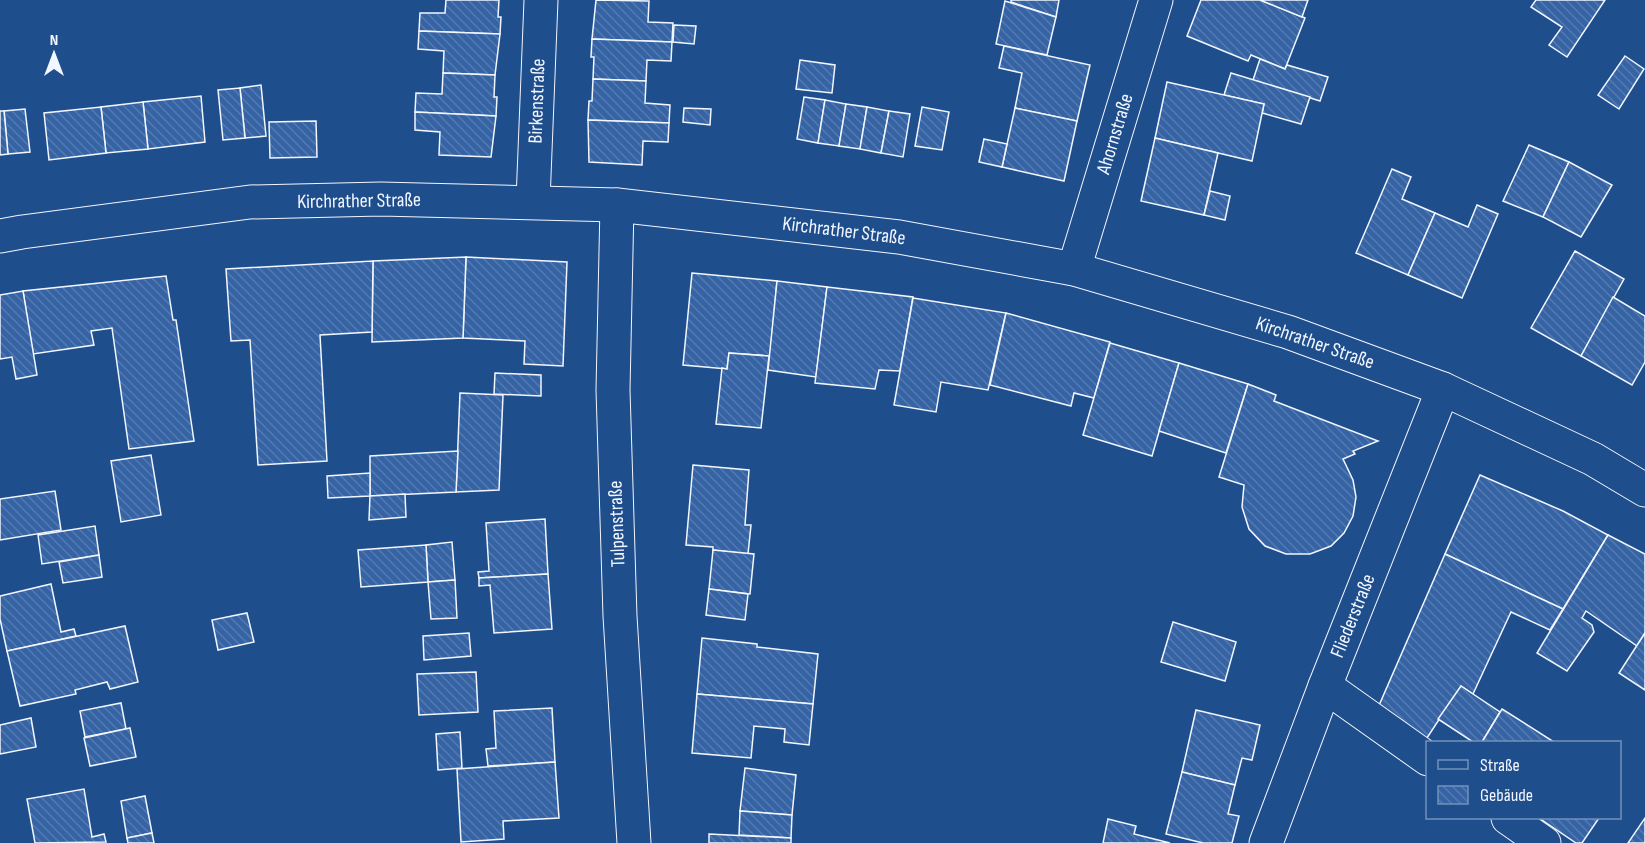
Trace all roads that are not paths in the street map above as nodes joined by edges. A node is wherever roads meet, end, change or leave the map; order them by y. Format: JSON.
{"nodes":[{"id":1,"x":541,"y":0,"type":"edge"},
{"id":2,"x":1156,"y":0,"type":"edge"},
{"id":3,"x":533,"y":201,"type":"junction"},
{"id":4,"x":617,"y":205,"type":"junction"},
{"id":5,"x":0,"y":236,"type":"edge"},
{"id":6,"x":1074,"y":269,"type":"junction"},
{"id":7,"x":1443,"y":389,"type":"junction"},
{"id":8,"x":1645,"y":490,"type":"edge"},
{"id":9,"x":1325,"y":686,"type":"junction"},
{"id":10,"x":1426,"y":758,"type":"edge"},
{"id":11,"x":1509,"y":819,"type":"edge"},
{"id":12,"x":634,"y":843,"type":"edge"},
{"id":13,"x":1266,"y":843,"type":"edge"},
{"id":14,"x":1544,"y":843,"type":"edge"}],
"edges":[{"from":1,"to":3,"type":"street","name":"Birkenstraße"},
{"from":2,"to":6,"type":"street","name":"Ahornstraße"},
{"from":3,"to":4,"type":"street","name":"Kirchrather Straße"},
{"from":3,"to":5,"type":"street","name":"Kirchrather Straße"},
{"from":4,"to":6,"type":"street","name":"Kirchrather Straße"},
{"from":4,"to":12,"type":"street","name":"Tulpenstraße"},
{"from":6,"to":7,"type":"street","name":"Kirchrather Straße"},
{"from":7,"to":8,"type":"street","name":"Kirchrather Straße"},
{"from":7,"to":9,"type":"street","name":"Fliederstraße"},
{"from":9,"to":10,"type":"street"},
{"from":9,"to":13,"type":"street","name":"Fliederstraße"},
{"from":11,"to":14,"type":"street"}]}
